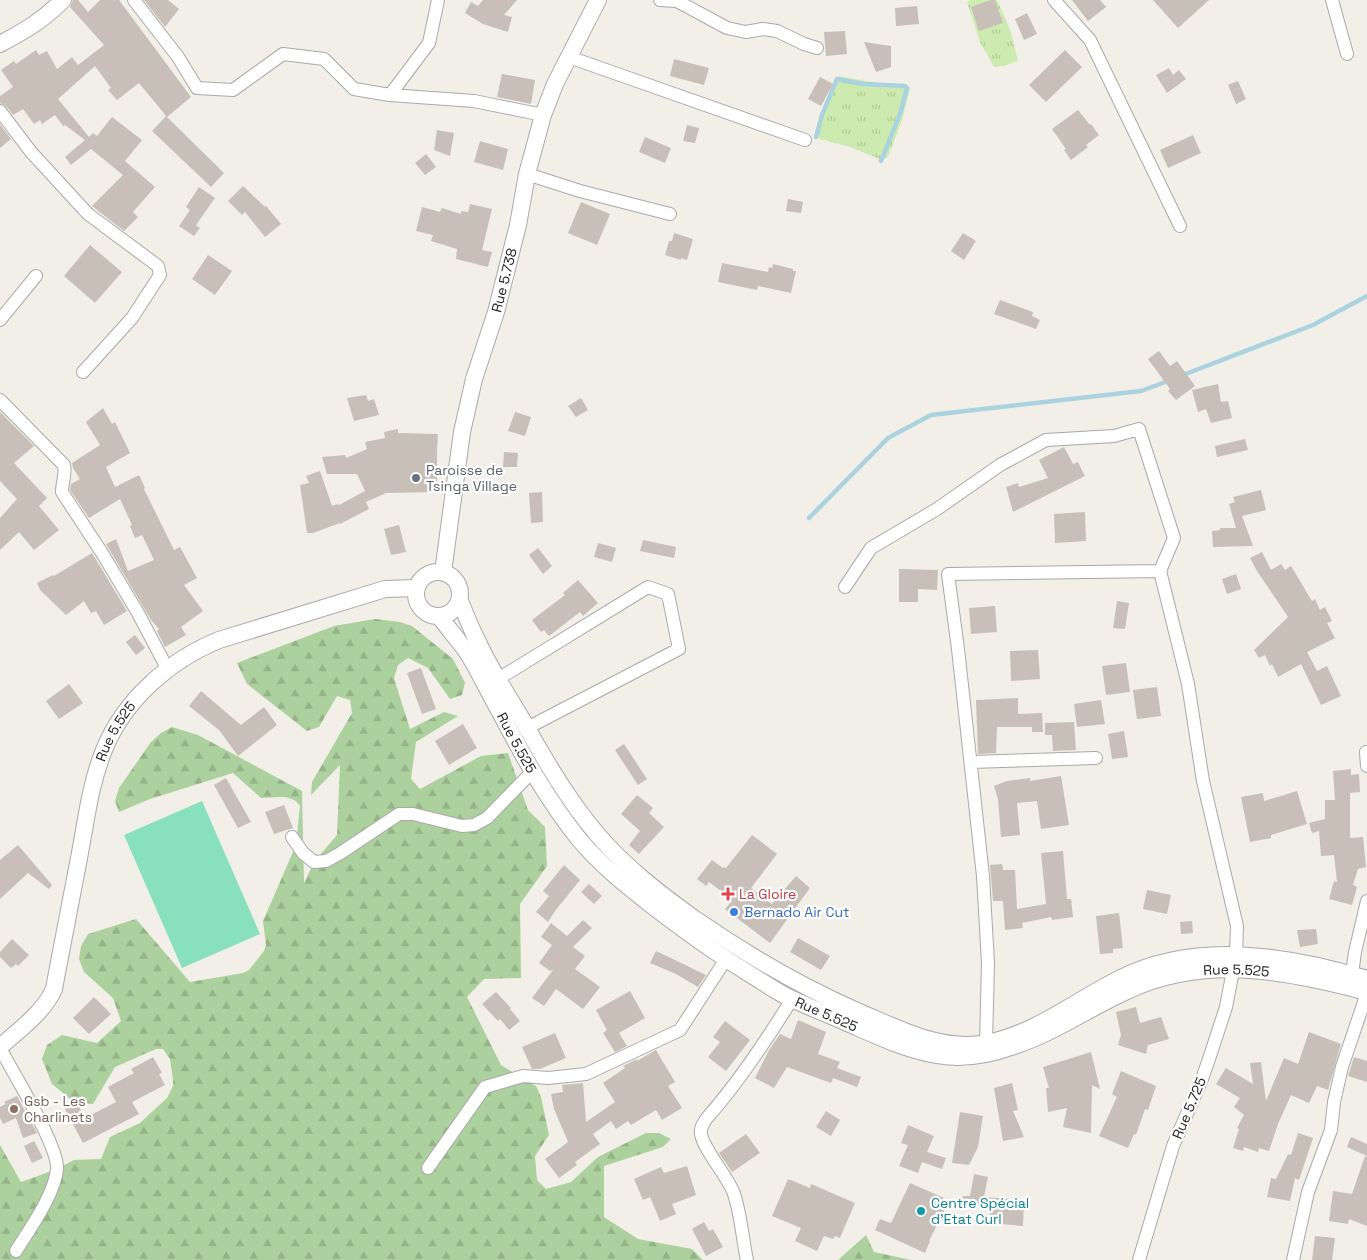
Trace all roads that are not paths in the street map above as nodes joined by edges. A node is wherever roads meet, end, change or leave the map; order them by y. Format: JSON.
{"nodes":[{"id":1,"x":134,"y":0,"type":"edge"},
{"id":2,"x":438,"y":0,"type":"edge"},
{"id":3,"x":598,"y":0,"type":"edge"},
{"id":4,"x":660,"y":0,"type":"edge"},
{"id":5,"x":1054,"y":0,"type":"edge"},
{"id":6,"x":1332,"y":0,"type":"edge"},
{"id":7,"x":61,"y":1,"type":"edge"},
{"id":8,"x":0,"y":44,"type":"edge"},
{"id":9,"x":817,"y":48,"type":"dead end"},
{"id":10,"x":1347,"y":54,"type":"dead end"},
{"id":11,"x":569,"y":56,"type":"junction"},
{"id":12,"x":390,"y":96,"type":"junction"},
{"id":13,"x":0,"y":111,"type":"edge"},
{"id":14,"x":543,"y":115,"type":"junction"},
{"id":15,"x":805,"y":140,"type":"dead end"},
{"id":16,"x":527,"y":174,"type":"junction"},
{"id":17,"x":670,"y":214,"type":"dead end"},
{"id":18,"x":1180,"y":226,"type":"dead end"},
{"id":19,"x":36,"y":276,"type":"dead end"},
{"id":20,"x":0,"y":320,"type":"edge"},
{"id":21,"x":83,"y":372,"type":"dead end"},
{"id":22,"x":0,"y":400,"type":"edge"},
{"id":23,"x":1160,"y":571,"type":"junction"},
{"id":24,"x":442,"y":572,"type":"junction"},
{"id":25,"x":845,"y":587,"type":"dead end"},
{"id":26,"x":417,"y":588,"type":"junction"},
{"id":27,"x":460,"y":601,"type":"junction"},
{"id":28,"x":439,"y":616,"type":"junction"},
{"id":29,"x":168,"y":670,"type":"junction"},
{"id":30,"x":498,"y":678,"type":"junction"},
{"id":31,"x":527,"y":728,"type":"junction"},
{"id":32,"x":1366,"y":752,"type":"dead end"},
{"id":33,"x":1096,"y":758,"type":"dead end"},
{"id":34,"x":970,"y":762,"type":"junction"},
{"id":35,"x":1367,"y":766,"type":"edge"},
{"id":36,"x":532,"y":772,"type":"junction"},
{"id":37,"x":292,"y":837,"type":"dead end"},
{"id":38,"x":1367,"y":901,"type":"edge"},
{"id":39,"x":726,"y":959,"type":"junction"},
{"id":40,"x":1235,"y":962,"type":"junction"},
{"id":41,"x":1360,"y":976,"type":"edge"},
{"id":42,"x":1367,"y":992,"type":"edge"},
{"id":43,"x":792,"y":999,"type":"junction"},
{"id":44,"x":986,"y":1043,"type":"junction"},
{"id":45,"x":0,"y":1047,"type":"edge"},
{"id":46,"x":428,"y":1168,"type":"dead end"},
{"id":47,"x":16,"y":1251,"type":"dead end"},
{"id":48,"x":747,"y":1260,"type":"edge"},
{"id":49,"x":1139,"y":1260,"type":"edge"},
{"id":50,"x":1293,"y":1260,"type":"edge"}],
"edges":[{"from":1,"to":12,"type":"street"},
{"from":2,"to":12,"type":"street"},
{"from":3,"to":11,"type":"street","name":"Rue 5.738"},
{"from":4,"to":9,"type":"street"},
{"from":5,"to":18,"type":"street"},
{"from":6,"to":10,"type":"street"},
{"from":7,"to":8,"type":"street"},
{"from":11,"to":14,"type":"street","name":"Rue 5.738"},
{"from":11,"to":15,"type":"street"},
{"from":12,"to":14,"type":"street"},
{"from":13,"to":21,"type":"street"},
{"from":14,"to":16,"type":"street","name":"Rue 5.738"},
{"from":16,"to":17,"type":"street"},
{"from":16,"to":24,"type":"street","name":"Rue 5.738"},
{"from":19,"to":20,"type":"street"},
{"from":22,"to":29,"type":"street"},
{"from":23,"to":25,"type":"street"},
{"from":23,"to":34,"type":"street"},
{"from":23,"to":40,"type":"street","name":"Rue 5.725"},
{"from":24,"to":26,"type":"street"},
{"from":24,"to":27,"type":"street"},
{"from":26,"to":28,"type":"street"},
{"from":26,"to":29,"type":"street","name":"Rue 5.525"},
{"from":27,"to":28,"type":"street"},
{"from":27,"to":30,"type":"street","name":"Rue 5.525"},
{"from":28,"to":36,"type":"street","name":"Rue 5.525"},
{"from":29,"to":45,"type":"street","name":"Rue 5.525"},
{"from":30,"to":31,"type":"street","name":"Rue 5.525"},
{"from":30,"to":31,"type":"street"},
{"from":31,"to":44,"type":"street","name":"Rue 5.525"},
{"from":32,"to":35,"type":"street"},
{"from":33,"to":34,"type":"street"},
{"from":34,"to":44,"type":"street"},
{"from":36,"to":37,"type":"street"},
{"from":36,"to":39,"type":"street","name":"Rue 5.525"},
{"from":38,"to":41,"type":"street"},
{"from":39,"to":43,"type":"street","name":"Rue 5.525"},
{"from":39,"to":46,"type":"street"},
{"from":40,"to":41,"type":"street","name":"Rue 5.525"},
{"from":40,"to":42,"type":"street","name":"Rue 5.525"},
{"from":40,"to":43,"type":"street","name":"Rue 5.525"},
{"from":40,"to":44,"type":"street","name":"Rue 5.525"},
{"from":40,"to":49,"type":"street","name":"Rue 5.725"},
{"from":42,"to":50,"type":"street"},
{"from":43,"to":48,"type":"street"},
{"from":45,"to":47,"type":"street"}]}
